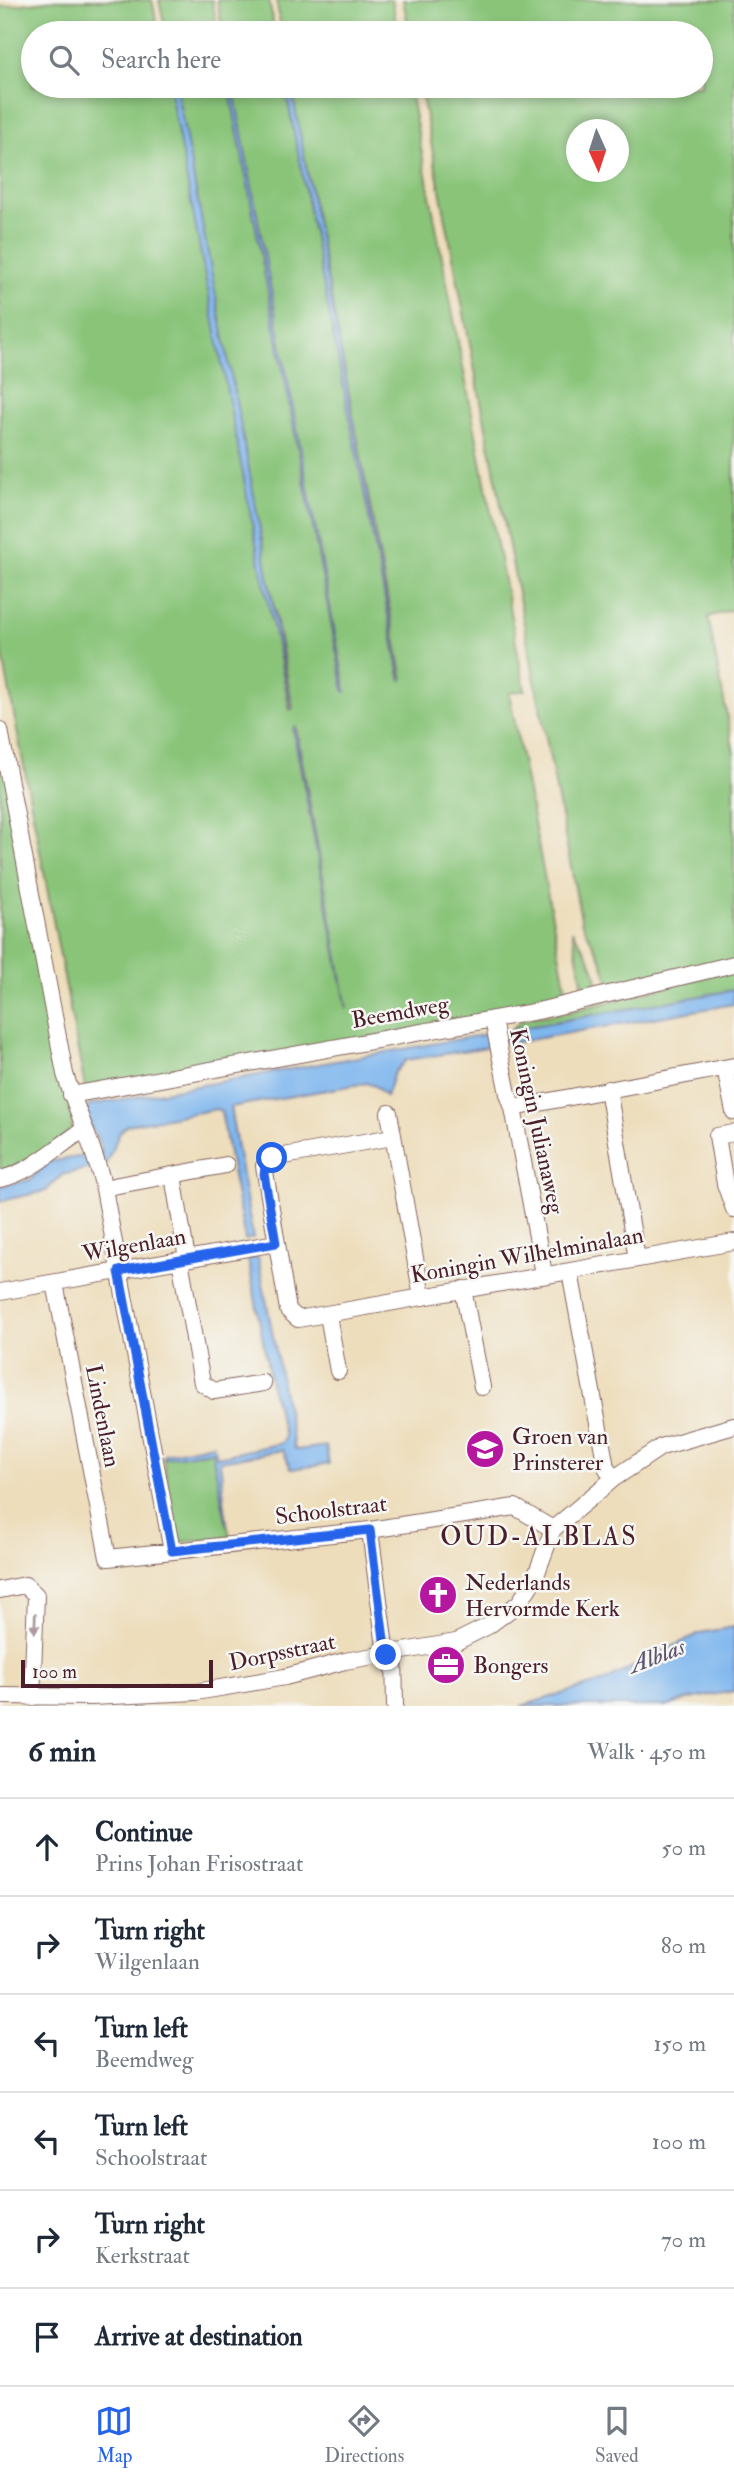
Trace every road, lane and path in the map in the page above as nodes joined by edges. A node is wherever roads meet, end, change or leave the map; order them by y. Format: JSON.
{"nodes":[{"id":1,"x":0,"y":730,"type":"edge"},
{"id":2,"x":734,"y":964,"type":"edge"},
{"id":3,"x":493,"y":1020,"type":"junction"},
{"id":4,"x":730,"y":1067,"type":"edge"},
{"id":5,"x":608,"y":1089,"type":"junction"},
{"id":6,"x":71,"y":1095,"type":"junction"},
{"id":7,"x":513,"y":1108,"type":"junction"},
{"id":8,"x":734,"y":1112,"type":"edge"},
{"id":9,"x":389,"y":1113,"type":"dead end"},
{"id":10,"x":85,"y":1129,"type":"junction"},
{"id":11,"x":734,"y":1133,"type":"edge"},
{"id":12,"x":393,"y":1137,"type":"junction"},
{"id":13,"x":226,"y":1166,"type":"dead end"},
{"id":14,"x":173,"y":1175,"type":"junction"},
{"id":15,"x":0,"y":1179,"type":"edge"},
{"id":16,"x":113,"y":1186,"type":"dead end"},
{"id":17,"x":734,"y":1209,"type":"edge"},
{"id":18,"x":734,"y":1241,"type":"edge"},
{"id":19,"x":276,"y":1243,"type":"junction"},
{"id":20,"x":184,"y":1259,"type":"junction"},
{"id":21,"x":638,"y":1259,"type":"junction"},
{"id":22,"x":119,"y":1271,"type":"junction"},
{"id":23,"x":570,"y":1272,"type":"junction"},
{"id":24,"x":544,"y":1274,"type":"junction"},
{"id":25,"x":55,"y":1283,"type":"junction"},
{"id":26,"x":463,"y":1289,"type":"junction"},
{"id":27,"x":0,"y":1292,"type":"edge"},
{"id":28,"x":422,"y":1297,"type":"junction"},
{"id":29,"x":328,"y":1315,"type":"junction"},
{"id":30,"x":338,"y":1371,"type":"dead end"},
{"id":31,"x":263,"y":1383,"type":"dead end"},
{"id":32,"x":482,"y":1387,"type":"dead end"},
{"id":33,"x":734,"y":1426,"type":"edge"},
{"id":34,"x":613,"y":1479,"type":"junction"},
{"id":35,"x":553,"y":1529,"type":"junction"},
{"id":36,"x":370,"y":1530,"type":"junction"},
{"id":37,"x":172,"y":1551,"type":"junction"},
{"id":38,"x":108,"y":1558,"type":"joint"},
{"id":39,"x":0,"y":1590,"type":"edge"},
{"id":40,"x":390,"y":1654,"type":"junction"},
{"id":41,"x":0,"y":1696,"type":"edge"},
{"id":42,"x":32,"y":1698,"type":"junction"},
{"id":43,"x":395,"y":1706,"type":"edge"}],
"edges":[{"from":1,"to":6,"type":"street"},
{"from":2,"to":3,"type":"street","name":"Beemdweg"},
{"from":3,"to":6,"type":"street","name":"Beemdweg"},
{"from":3,"to":7,"type":"street","name":"Koningin Julianaweg"},
{"from":4,"to":5,"type":"street"},
{"from":4,"to":8,"type":"street"},
{"from":5,"to":7,"type":"street"},
{"from":5,"to":21,"type":"street"},
{"from":6,"to":10,"type":"street"},
{"from":7,"to":24,"type":"street","name":"Koningin Julianaweg"},
{"from":9,"to":12,"type":"street"},
{"from":10,"to":15,"type":"street"},
{"from":10,"to":22,"type":"street"},
{"from":11,"to":17,"type":"street"},
{"from":12,"to":19,"type":"street"},
{"from":12,"to":28,"type":"street"},
{"from":13,"to":14,"type":"street"},
{"from":14,"to":16,"type":"street"},
{"from":14,"to":20,"type":"street"},
{"from":18,"to":21,"type":"street","name":"Koningin Wilhelminalaan"},
{"from":19,"to":20,"type":"street","name":"Wilgenlaan"},
{"from":19,"to":29,"type":"street","name":"Koningin Wilhelminalaan"},
{"from":20,"to":22,"type":"street","name":"Wilgenlaan"},
{"from":20,"to":31,"type":"street"},
{"from":21,"to":23,"type":"street","name":"Koningin Wilhelminalaan"},
{"from":22,"to":25,"type":"street","name":"Wilgenlaan"},
{"from":22,"to":37,"type":"street"},
{"from":23,"to":24,"type":"street","name":"Koningin Wilhelminalaan"},
{"from":23,"to":34,"type":"street"},
{"from":24,"to":26,"type":"street","name":"Koningin Wilhelminalaan"},
{"from":25,"to":27,"type":"street","name":"Wilgenlaan"},
{"from":25,"to":38,"type":"street","name":"Lindenlaan"},
{"from":26,"to":28,"type":"street","name":"Koningin Wilhelminalaan"},
{"from":26,"to":32,"type":"street"},
{"from":28,"to":29,"type":"street","name":"Koningin Wilhelminalaan"},
{"from":29,"to":30,"type":"street"},
{"from":33,"to":34,"type":"street","name":"Dorpsstraat"},
{"from":34,"to":35,"type":"street","name":"Dorpsstraat"},
{"from":35,"to":36,"type":"street","name":"Schoolstraat"},
{"from":35,"to":40,"type":"street","name":"Dorpsstraat"},
{"from":36,"to":37,"type":"street","name":"Schoolstraat"},
{"from":36,"to":40,"type":"street"},
{"from":37,"to":38,"type":"street","name":"Schoolstraat"},
{"from":39,"to":42,"type":"street","one_way":true},
{"from":40,"to":42,"type":"street","name":"Dorpsstraat"},
{"from":40,"to":43,"type":"street"},
{"from":41,"to":42,"type":"street","name":"Dorpsstraat"}]}
